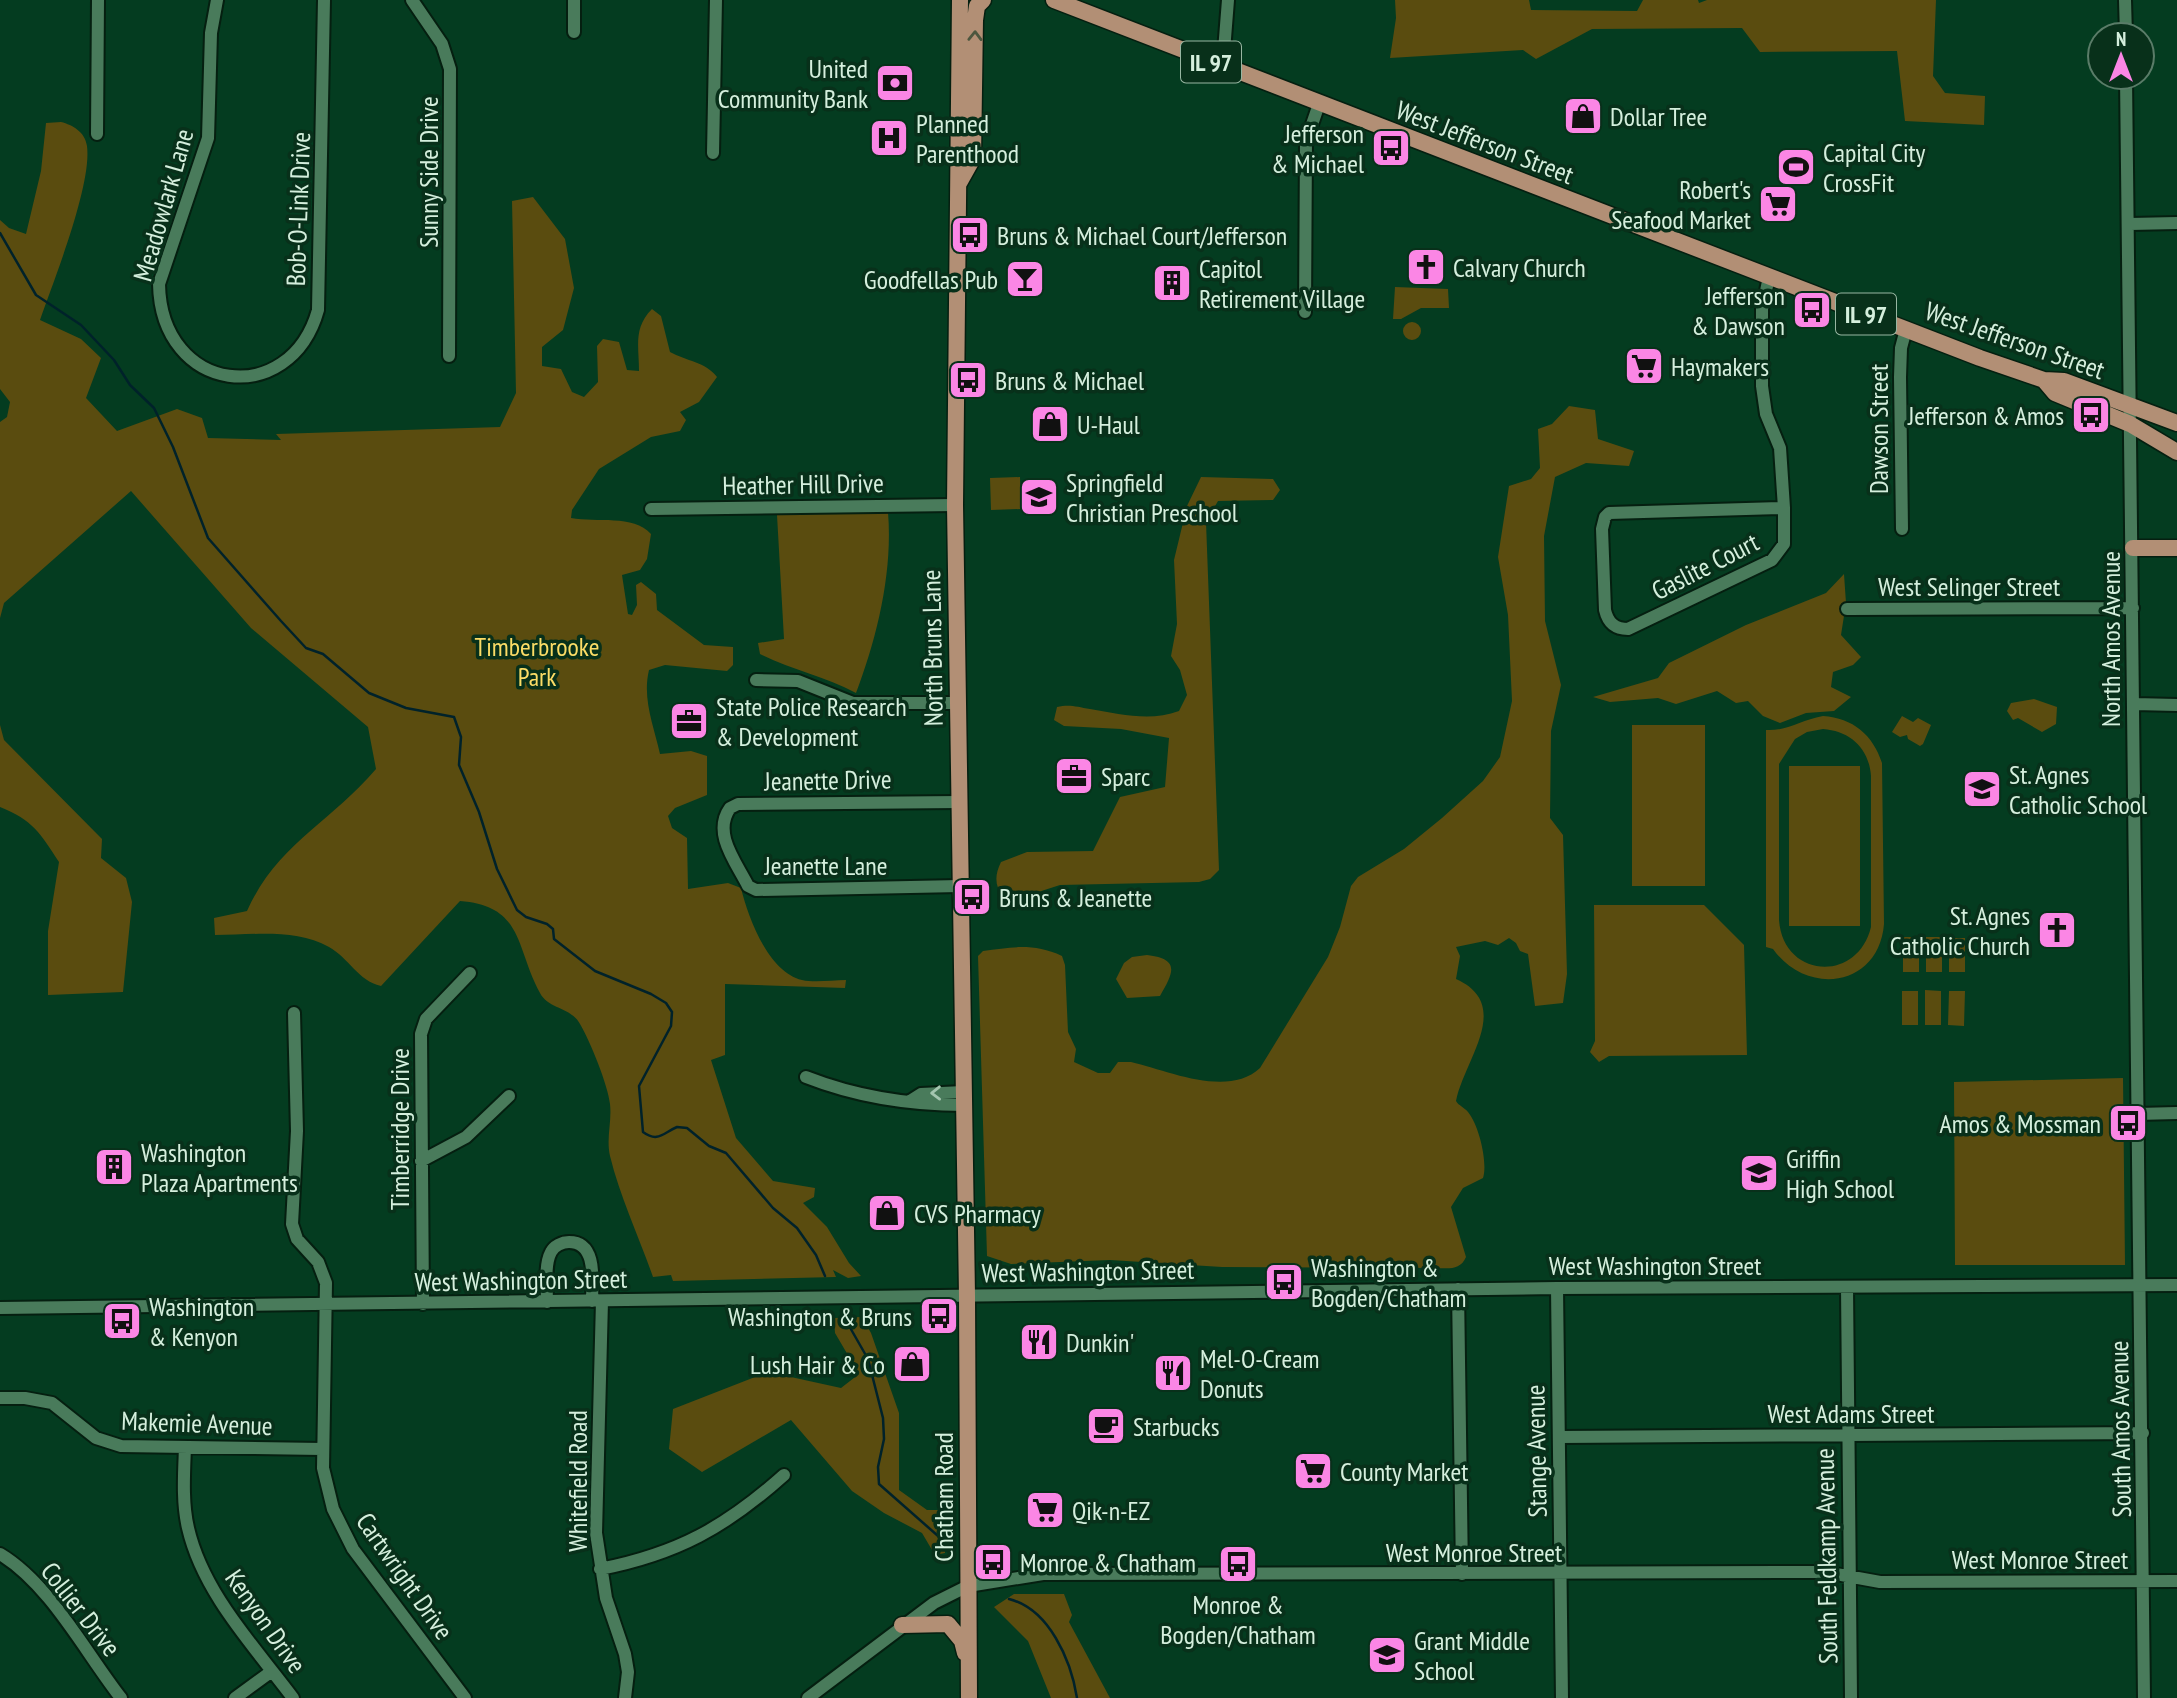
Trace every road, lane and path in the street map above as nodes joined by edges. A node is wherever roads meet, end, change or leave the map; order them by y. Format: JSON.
{"nodes":[{"id":1,"x":98,"y":0,"type":"edge"},
{"id":2,"x":217,"y":0,"type":"edge"},
{"id":3,"x":324,"y":0,"type":"edge"},
{"id":4,"x":412,"y":0,"type":"edge"},
{"id":5,"x":574,"y":0,"type":"edge"},
{"id":6,"x":716,"y":0,"type":"edge"},
{"id":7,"x":960,"y":0,"type":"edge"},
{"id":8,"x":983,"y":0,"type":"edge"},
{"id":9,"x":1054,"y":0,"type":"edge"},
{"id":10,"x":1228,"y":0,"type":"edge"},
{"id":11,"x":2125,"y":0,"type":"edge"},
{"id":12,"x":2126,"y":21,"type":"edge"},
{"id":13,"x":574,"y":32,"type":"dead end"},
{"id":14,"x":1219,"y":65,"type":"junction"},
{"id":15,"x":2126,"y":91,"type":"edge"},
{"id":16,"x":1319,"y":104,"type":"junction"},
{"id":17,"x":97,"y":134,"type":"dead end"},
{"id":18,"x":713,"y":153,"type":"dead end"},
{"id":19,"x":959,"y":183,"type":"junction"},
{"id":20,"x":2177,"y":223,"type":"edge"},
{"id":21,"x":2130,"y":225,"type":"junction"},
{"id":22,"x":1769,"y":277,"type":"junction"},
{"id":23,"x":1305,"y":312,"type":"dead end"},
{"id":24,"x":1906,"y":329,"type":"junction"},
{"id":25,"x":449,"y":356,"type":"dead end"},
{"id":26,"x":240,"y":375,"type":"joint"},
{"id":27,"x":2044,"y":380,"type":"junction"},
{"id":28,"x":2130,"y":406,"type":"junction"},
{"id":29,"x":2177,"y":423,"type":"edge"},
{"id":30,"x":2130,"y":424,"type":"junction"},
{"id":31,"x":2177,"y":452,"type":"edge"},
{"id":32,"x":955,"y":505,"type":"junction"},
{"id":33,"x":1784,"y":508,"type":"junction"},
{"id":34,"x":651,"y":509,"type":"dead end"},
{"id":35,"x":1902,"y":529,"type":"dead end"},
{"id":36,"x":2133,"y":548,"type":"junction"},
{"id":37,"x":2177,"y":548,"type":"edge"},
{"id":38,"x":2133,"y":608,"type":"junction"},
{"id":39,"x":1847,"y":609,"type":"dead end"},
{"id":40,"x":756,"y":680,"type":"dead end"},
{"id":41,"x":958,"y":703,"type":"junction"},
{"id":42,"x":2134,"y":704,"type":"junction"},
{"id":43,"x":2177,"y":705,"type":"edge"},
{"id":44,"x":959,"y":802,"type":"junction"},
{"id":45,"x":723,"y":836,"type":"joint"},
{"id":46,"x":960,"y":886,"type":"junction"},
{"id":47,"x":470,"y":973,"type":"dead end"},
{"id":48,"x":294,"y":1013,"type":"dead end"},
{"id":49,"x":806,"y":1077,"type":"dead end"},
{"id":50,"x":509,"y":1096,"type":"dead end"},
{"id":51,"x":963,"y":1099,"type":"junction"},
{"id":52,"x":2177,"y":1113,"type":"edge"},
{"id":53,"x":2137,"y":1114,"type":"junction"},
{"id":54,"x":421,"y":1161,"type":"junction"},
{"id":55,"x":2141,"y":1285,"type":"junction"},
{"id":56,"x":2177,"y":1285,"type":"edge"},
{"id":57,"x":1847,"y":1287,"type":"junction"},
{"id":58,"x":1557,"y":1288,"type":"junction"},
{"id":59,"x":1458,"y":1289,"type":"junction"},
{"id":60,"x":967,"y":1296,"type":"junction"},
{"id":61,"x":597,"y":1301,"type":"junction"},
{"id":62,"x":547,"y":1302,"type":"junction"},
{"id":63,"x":423,"y":1304,"type":"junction"},
{"id":64,"x":326,"y":1305,"type":"junction"},
{"id":65,"x":0,"y":1308,"type":"edge"},
{"id":66,"x":0,"y":1398,"type":"edge"},
{"id":67,"x":2143,"y":1433,"type":"junction"},
{"id":68,"x":1848,"y":1436,"type":"junction"},
{"id":69,"x":1559,"y":1437,"type":"junction"},
{"id":70,"x":185,"y":1447,"type":"junction"},
{"id":71,"x":322,"y":1449,"type":"junction"},
{"id":72,"x":784,"y":1475,"type":"dead end"},
{"id":73,"x":0,"y":1554,"type":"edge"},
{"id":74,"x":600,"y":1569,"type":"junction"},
{"id":75,"x":1462,"y":1574,"type":"junction"},
{"id":76,"x":1560,"y":1574,"type":"junction"},
{"id":77,"x":1849,"y":1576,"type":"junction"},
{"id":78,"x":2144,"y":1581,"type":"junction"},
{"id":79,"x":2177,"y":1581,"type":"edge"},
{"id":80,"x":968,"y":1586,"type":"junction"},
{"id":81,"x":902,"y":1625,"type":"junction"},
{"id":82,"x":969,"y":1668,"type":"junction"},
{"id":83,"x":272,"y":1671,"type":"junction"},
{"id":84,"x":121,"y":1698,"type":"edge"},
{"id":85,"x":235,"y":1698,"type":"edge"},
{"id":86,"x":293,"y":1698,"type":"edge"},
{"id":87,"x":465,"y":1698,"type":"edge"},
{"id":88,"x":625,"y":1698,"type":"edge"},
{"id":89,"x":808,"y":1698,"type":"edge"},
{"id":90,"x":969,"y":1698,"type":"edge"},
{"id":91,"x":1562,"y":1698,"type":"edge"},
{"id":92,"x":1851,"y":1698,"type":"edge"},
{"id":93,"x":2144,"y":1698,"type":"edge"}],
"edges":[{"from":1,"to":17,"type":"street"},
{"from":2,"to":26,"type":"street","name":"Meadowlark Lane"},
{"from":3,"to":26,"type":"street","name":"Bob-O-Link Drive"},
{"from":4,"to":25,"type":"street","name":"Sunny Side Drive"},
{"from":5,"to":13,"type":"street"},
{"from":6,"to":18,"type":"street"},
{"from":7,"to":19,"type":"main road","name":"North Bruns Lane"},
{"from":19,"to":8,"type":"main road","one_way":true},
{"from":9,"to":14,"type":"main road","name":"West Jefferson Street","number":"IL 97"},
{"from":10,"to":14,"type":"street"},
{"from":11,"to":12,"type":"street"},
{"from":14,"to":16,"type":"main road","name":"West Jefferson Street","number":"IL 97"},
{"from":15,"to":21,"type":"street","name":"North Amos Avenue"},
{"from":16,"to":22,"type":"main road","name":"West Jefferson Street","number":"IL 97"},
{"from":16,"to":23,"type":"street"},
{"from":19,"to":32,"type":"main road","name":"North Bruns Lane"},
{"from":20,"to":21,"type":"street"},
{"from":21,"to":28,"type":"street","name":"North Amos Avenue"},
{"from":22,"to":24,"type":"main road","name":"West Jefferson Street","number":"IL 97"},
{"from":22,"to":33,"type":"street"},
{"from":24,"to":27,"type":"main road","name":"West Jefferson Street","number":"IL 97"},
{"from":24,"to":35,"type":"street","name":"Dawson Street"},
{"from":27,"to":28,"type":"main road","name":"West Jefferson Street","number":"IL 97"},
{"from":27,"to":30,"type":"main road","number":"IL 97"},
{"from":28,"to":29,"type":"main road","name":"West Jefferson Street","number":"IL 97"},
{"from":28,"to":30,"type":"street","name":"North Amos Avenue"},
{"from":30,"to":31,"type":"main road","number":"IL 97"},
{"from":30,"to":36,"type":"street","name":"North Amos Avenue"},
{"from":32,"to":34,"type":"street","name":"Heather Hill Drive"},
{"from":32,"to":41,"type":"main road","name":"North Bruns Lane"},
{"from":33,"to":33,"type":"street","name":"Gaslite Court"},
{"from":36,"to":37,"type":"main road"},
{"from":36,"to":38,"type":"street","name":"North Amos Avenue"},
{"from":38,"to":39,"type":"street","name":"West Selinger Street"},
{"from":38,"to":42,"type":"street","name":"North Amos Avenue"},
{"from":40,"to":41,"type":"street"},
{"from":41,"to":44,"type":"main road","name":"North Bruns Lane"},
{"from":42,"to":43,"type":"street"},
{"from":42,"to":53,"type":"street","name":"North Amos Avenue"},
{"from":44,"to":45,"type":"street","name":"Jeanette Drive"},
{"from":44,"to":46,"type":"main road","name":"North Bruns Lane"},
{"from":45,"to":46,"type":"street","name":"Jeanette Lane"},
{"from":46,"to":51,"type":"main road","name":"North Bruns Lane"},
{"from":47,"to":54,"type":"street","name":"Timberridge Drive"},
{"from":48,"to":64,"type":"street","name":"Cartwright Drive"},
{"from":49,"to":51,"type":"street"},
{"from":50,"to":54,"type":"street"},
{"from":51,"to":60,"type":"main road","name":"North Bruns Lane"},
{"from":52,"to":53,"type":"street"},
{"from":53,"to":55,"type":"street","name":"North Amos Avenue"},
{"from":54,"to":63,"type":"street","name":"Timberridge Drive"},
{"from":55,"to":56,"type":"street","name":"West Washington Street"},
{"from":55,"to":57,"type":"street","name":"West Washington Street"},
{"from":55,"to":67,"type":"street","name":"South Amos Avenue"},
{"from":57,"to":58,"type":"street","name":"West Washington Street"},
{"from":57,"to":68,"type":"street","name":"South Feldkamp Avenue"},
{"from":58,"to":59,"type":"street","name":"West Washington Street"},
{"from":58,"to":69,"type":"street","name":"Stange Avenue"},
{"from":59,"to":60,"type":"street","name":"West Washington Street"},
{"from":59,"to":75,"type":"street"},
{"from":60,"to":61,"type":"street","name":"West Washington Street"},
{"from":60,"to":80,"type":"main road","name":"Chatham Road"},
{"from":61,"to":62,"type":"street","name":"West Washington Street"},
{"from":61,"to":62,"type":"street","name":"Whitefield Road"},
{"from":61,"to":74,"type":"street","name":"Whitefield Road"},
{"from":62,"to":63,"type":"street","name":"West Washington Street"},
{"from":63,"to":64,"type":"street","name":"West Washington Street"},
{"from":64,"to":65,"type":"street","name":"West Washington Street"},
{"from":64,"to":71,"type":"street","name":"Cartwright Drive"},
{"from":66,"to":70,"type":"street","name":"Makemie Avenue"},
{"from":67,"to":68,"type":"street","name":"West Adams Street"},
{"from":67,"to":78,"type":"street","name":"South Amos Avenue"},
{"from":68,"to":69,"type":"street","name":"West Adams Street"},
{"from":68,"to":77,"type":"street","name":"South Feldkamp Avenue"},
{"from":69,"to":76,"type":"street","name":"Stange Avenue"},
{"from":70,"to":71,"type":"street","name":"Makemie Avenue"},
{"from":70,"to":83,"type":"street","name":"Kenyon Drive"},
{"from":71,"to":87,"type":"street","name":"Cartwright Drive"},
{"from":72,"to":74,"type":"street"},
{"from":73,"to":84,"type":"street","name":"Collier Drive"},
{"from":74,"to":88,"type":"street","name":"Whitefield Road"},
{"from":75,"to":76,"type":"street","name":"West Monroe Street"},
{"from":75,"to":80,"type":"street","name":"West Monroe Street"},
{"from":76,"to":77,"type":"street","name":"West Monroe Street"},
{"from":76,"to":91,"type":"street","name":"Stange Avenue"},
{"from":77,"to":78,"type":"street","name":"West Monroe Street"},
{"from":77,"to":92,"type":"street","name":"South Feldkamp Avenue"},
{"from":78,"to":79,"type":"street","name":"West Monroe Street"},
{"from":78,"to":93,"type":"street","name":"South Amos Avenue"},
{"from":80,"to":81,"type":"street","name":"West Monroe Street"},
{"from":80,"to":82,"type":"main road","name":"Chatham Road"},
{"from":81,"to":82,"type":"main road"},
{"from":81,"to":89,"type":"street","name":"West Monroe Street"},
{"from":82,"to":90,"type":"main road","name":"Chatham Road"},
{"from":83,"to":85,"type":"street"},
{"from":83,"to":86,"type":"street","name":"Kenyon Drive"}]}
